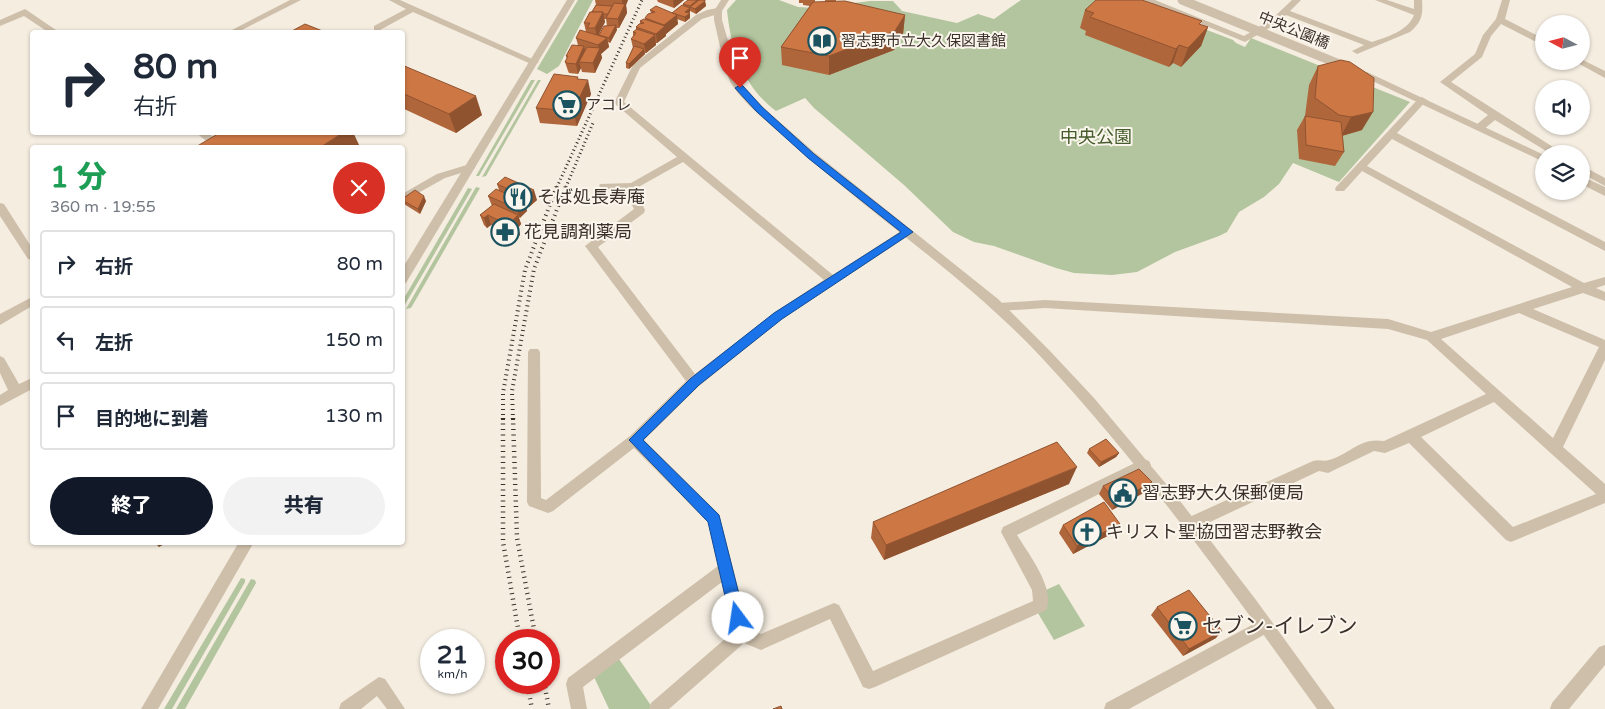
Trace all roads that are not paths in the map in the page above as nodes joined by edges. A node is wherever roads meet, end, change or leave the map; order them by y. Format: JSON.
{"nodes":[{"id":1,"x":296,"y":0,"type":"edge"},
{"id":2,"x":393,"y":0,"type":"edge"},
{"id":3,"x":571,"y":0,"type":"edge"},
{"id":4,"x":725,"y":0,"type":"edge"},
{"id":5,"x":1147,"y":0,"type":"edge"},
{"id":6,"x":1182,"y":0,"type":"edge"},
{"id":7,"x":1297,"y":0,"type":"edge"},
{"id":8,"x":1379,"y":0,"type":"edge"},
{"id":9,"x":1418,"y":0,"type":"edge"},
{"id":10,"x":1506,"y":0,"type":"edge"},
{"id":11,"x":412,"y":9,"type":"junction"},
{"id":12,"x":718,"y":11,"type":"junction"},
{"id":13,"x":1285,"y":12,"type":"junction"},
{"id":14,"x":1418,"y":14,"type":"junction"},
{"id":15,"x":1500,"y":20,"type":"junction"},
{"id":16,"x":0,"y":23,"type":"edge"},
{"id":17,"x":377,"y":28,"type":"dead end"},
{"id":18,"x":50,"y":30,"type":"edge"},
{"id":19,"x":236,"y":30,"type":"edge"},
{"id":20,"x":1535,"y":38,"type":"edge"},
{"id":21,"x":1370,"y":44,"type":"junction"},
{"id":22,"x":1357,"y":51,"type":"dead end"},
{"id":23,"x":534,"y":62,"type":"junction"},
{"id":24,"x":1590,"y":68,"type":"edge"},
{"id":25,"x":1605,"y":76,"type":"edge"},
{"id":26,"x":1422,"y":100,"type":"junction"},
{"id":27,"x":1494,"y":115,"type":"junction"},
{"id":28,"x":1480,"y":127,"type":"junction"},
{"id":29,"x":1391,"y":134,"type":"junction"},
{"id":30,"x":204,"y":135,"type":"edge"},
{"id":31,"x":218,"y":145,"type":"edge"},
{"id":32,"x":1544,"y":145,"type":"edge"},
{"id":33,"x":1535,"y":154,"type":"edge"},
{"id":34,"x":684,"y":157,"type":"junction"},
{"id":35,"x":1360,"y":166,"type":"junction"},
{"id":36,"x":470,"y":167,"type":"junction"},
{"id":37,"x":1590,"y":173,"type":"edge"},
{"id":38,"x":1605,"y":182,"type":"edge"},
{"id":39,"x":1590,"y":184,"type":"edge"},
{"id":40,"x":604,"y":186,"type":"dead end"},
{"id":41,"x":629,"y":188,"type":"junction"},
{"id":42,"x":1340,"y":189,"type":"dead end"},
{"id":43,"x":1605,"y":192,"type":"edge"},
{"id":44,"x":405,"y":197,"type":"edge"},
{"id":45,"x":0,"y":207,"type":"edge"},
{"id":46,"x":908,"y":232,"type":"junction"},
{"id":47,"x":1605,"y":247,"type":"edge"},
{"id":48,"x":30,"y":253,"type":"edge"},
{"id":49,"x":405,"y":275,"type":"edge"},
{"id":50,"x":833,"y":281,"type":"junction"},
{"id":51,"x":1605,"y":281,"type":"edge"},
{"id":52,"x":1583,"y":288,"type":"junction"},
{"id":53,"x":1605,"y":297,"type":"edge"},
{"id":54,"x":30,"y":302,"type":"edge"},
{"id":55,"x":999,"y":307,"type":"junction"},
{"id":56,"x":1519,"y":308,"type":"junction"},
{"id":57,"x":0,"y":320,"type":"edge"},
{"id":58,"x":1432,"y":337,"type":"junction"},
{"id":59,"x":1605,"y":346,"type":"edge"},
{"id":60,"x":534,"y":352,"type":"dead end"},
{"id":61,"x":0,"y":361,"type":"edge"},
{"id":62,"x":694,"y":382,"type":"junction"},
{"id":63,"x":30,"y":384,"type":"edge"},
{"id":64,"x":16,"y":392,"type":"junction"},
{"id":65,"x":1496,"y":395,"type":"junction"},
{"id":66,"x":0,"y":401,"type":"edge"},
{"id":67,"x":1411,"y":436,"type":"junction"},
{"id":68,"x":635,"y":440,"type":"junction"},
{"id":69,"x":1555,"y":448,"type":"junction"},
{"id":70,"x":1144,"y":465,"type":"junction"},
{"id":71,"x":1605,"y":493,"type":"edge"},
{"id":72,"x":1605,"y":497,"type":"edge"},
{"id":73,"x":1190,"y":524,"type":"junction"},
{"id":74,"x":245,"y":545,"type":"edge"},
{"id":75,"x":726,"y":570,"type":"junction"},
{"id":76,"x":1265,"y":626,"type":"junction"},
{"id":77,"x":742,"y":635,"type":"junction"},
{"id":78,"x":1605,"y":653,"type":"edge"},
{"id":79,"x":149,"y":709,"type":"edge"},
{"id":80,"x":348,"y":709,"type":"edge"},
{"id":81,"x":397,"y":709,"type":"edge"},
{"id":82,"x":579,"y":709,"type":"edge"},
{"id":83,"x":657,"y":709,"type":"edge"},
{"id":84,"x":1112,"y":709,"type":"edge"},
{"id":85,"x":1327,"y":709,"type":"edge"},
{"id":86,"x":1558,"y":709,"type":"edge"}],
"edges":[{"from":1,"to":19,"type":"street"},
{"from":2,"to":11,"type":"street"},
{"from":3,"to":23,"type":"street"},
{"from":4,"to":12,"type":"street"},
{"from":5,"to":13,"type":"street"},
{"from":6,"to":26,"type":"street","name":"中央公園橋","bridge":true},
{"from":7,"to":13,"type":"street"},
{"from":8,"to":14,"type":"street"},
{"from":9,"to":14,"type":"street"},
{"from":10,"to":15,"type":"street"},
{"from":11,"to":17,"type":"street"},
{"from":11,"to":23,"type":"street"},
{"from":12,"to":34,"type":"street"},
{"from":12,"to":46,"type":"street"},
{"from":13,"to":21,"type":"street"},
{"from":14,"to":21,"type":"street"},
{"from":15,"to":20,"type":"street"},
{"from":15,"to":27,"type":"street"},
{"from":16,"to":18,"type":"street"},
{"from":21,"to":22,"type":"street"},
{"from":23,"to":36,"type":"street"},
{"from":24,"to":25,"type":"street"},
{"from":26,"to":28,"type":"street","name":"中央公園橋"},
{"from":26,"to":29,"type":"street"},
{"from":27,"to":28,"type":"street"},
{"from":27,"to":32,"type":"street"},
{"from":28,"to":33,"type":"street","name":"中央公園橋"},
{"from":29,"to":35,"type":"street"},
{"from":29,"to":47,"type":"street"},
{"from":30,"to":31,"type":"street"},
{"from":34,"to":41,"type":"street"},
{"from":34,"to":50,"type":"street"},
{"from":35,"to":42,"type":"street"},
{"from":35,"to":52,"type":"street"},
{"from":36,"to":44,"type":"street"},
{"from":36,"to":49,"type":"street"},
{"from":37,"to":38,"type":"street"},
{"from":39,"to":43,"type":"street"},
{"from":40,"to":41,"type":"street"},
{"from":41,"to":62,"type":"street"},
{"from":45,"to":48,"type":"street"},
{"from":46,"to":50,"type":"street"},
{"from":46,"to":55,"type":"street"},
{"from":50,"to":62,"type":"street"},
{"from":51,"to":52,"type":"street"},
{"from":52,"to":53,"type":"street"},
{"from":52,"to":56,"type":"street"},
{"from":54,"to":57,"type":"street"},
{"from":55,"to":58,"type":"street"},
{"from":55,"to":70,"type":"street"},
{"from":56,"to":58,"type":"street"},
{"from":56,"to":59,"type":"street"},
{"from":58,"to":65,"type":"street"},
{"from":59,"to":69,"type":"street"},
{"from":60,"to":68,"type":"street"},
{"from":61,"to":64,"type":"street"},
{"from":62,"to":68,"type":"street"},
{"from":63,"to":64,"type":"street"},
{"from":64,"to":66,"type":"street"},
{"from":65,"to":67,"type":"street"},
{"from":65,"to":69,"type":"street"},
{"from":67,"to":72,"type":"street"},
{"from":67,"to":73,"type":"street"},
{"from":68,"to":75,"type":"street"},
{"from":69,"to":71,"type":"street"},
{"from":70,"to":73,"type":"street"},
{"from":70,"to":77,"type":"street"},
{"from":73,"to":76,"type":"street"},
{"from":74,"to":79,"type":"street"},
{"from":75,"to":77,"type":"street"},
{"from":75,"to":82,"type":"street"},
{"from":76,"to":84,"type":"street"},
{"from":76,"to":85,"type":"street"},
{"from":77,"to":83,"type":"street"},
{"from":78,"to":86,"type":"street"},
{"from":80,"to":81,"type":"street"}]}
